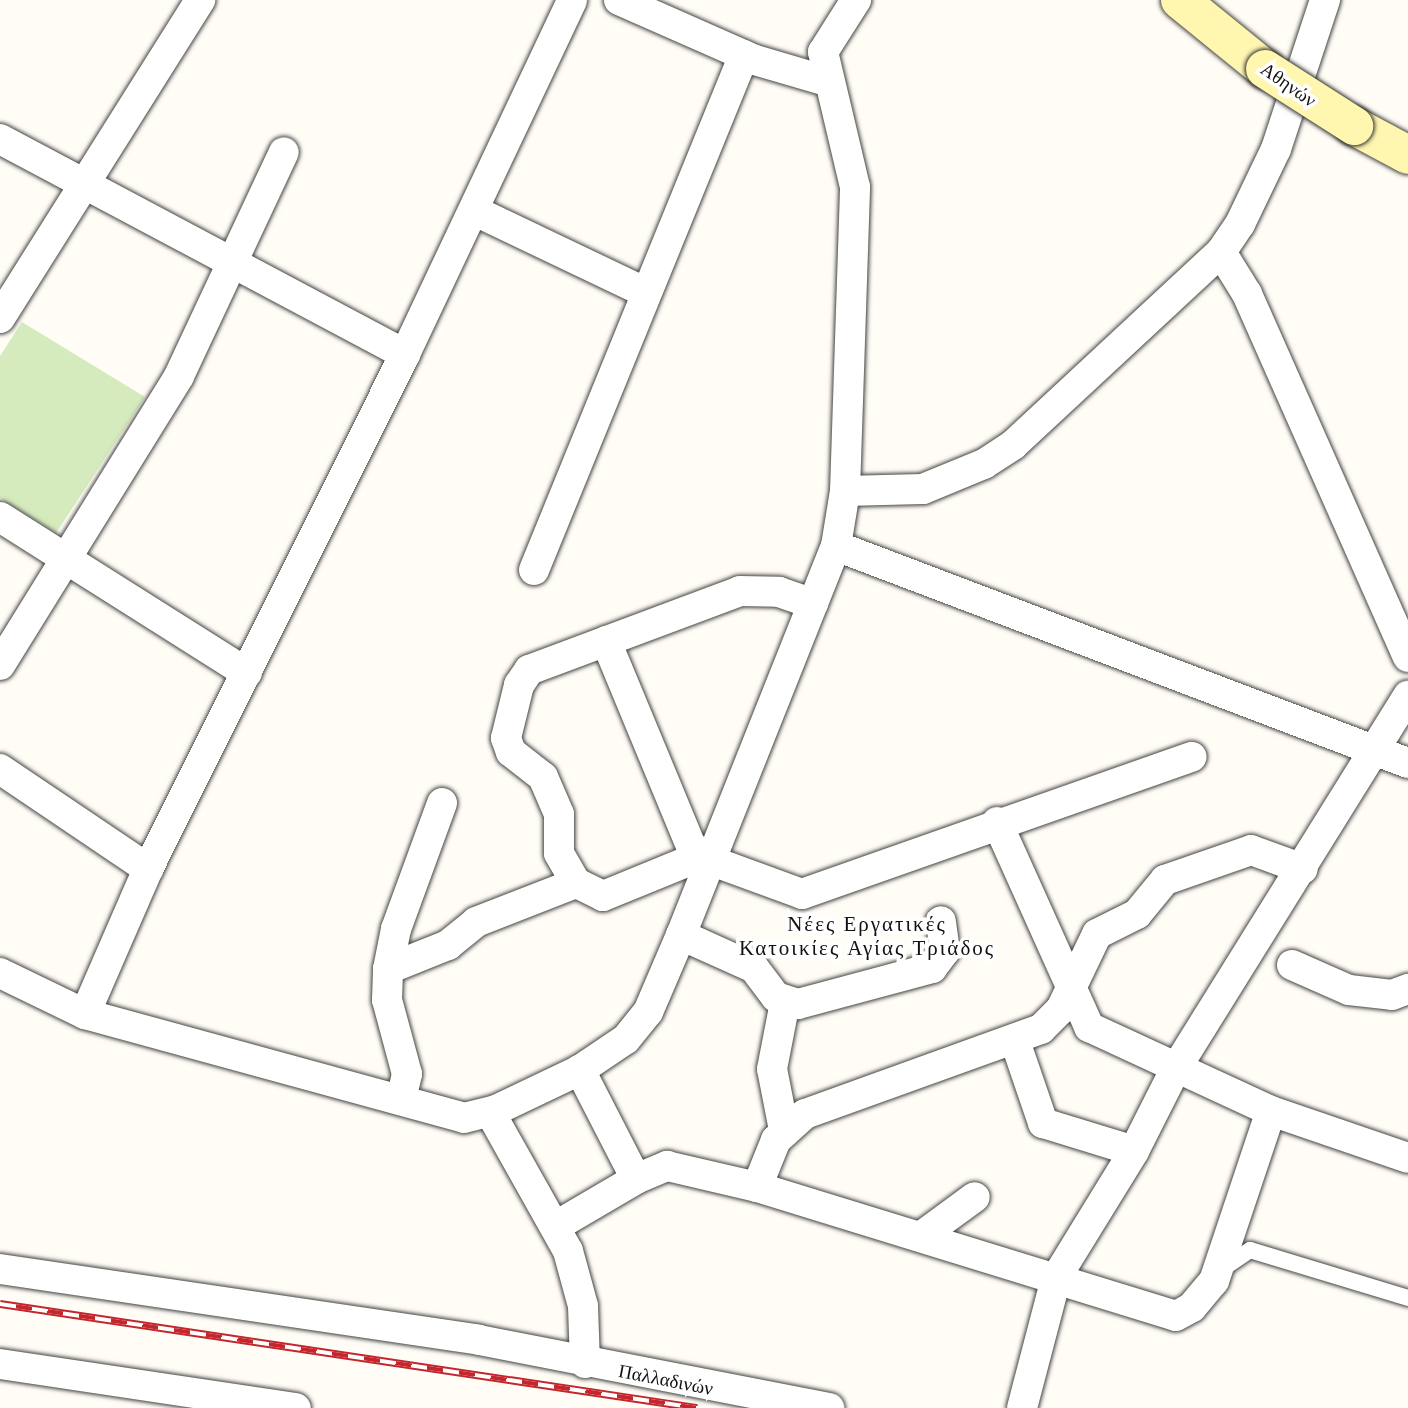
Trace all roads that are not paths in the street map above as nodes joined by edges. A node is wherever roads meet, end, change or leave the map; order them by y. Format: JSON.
{"nodes":[{"id":1,"x":200,"y":0,"type":"edge"},
{"id":2,"x":572,"y":0,"type":"edge"},
{"id":3,"x":619,"y":0,"type":"edge"},
{"id":4,"x":856,"y":0,"type":"edge"},
{"id":5,"x":1180,"y":0,"type":"edge"},
{"id":6,"x":1325,"y":0,"type":"edge"},
{"id":7,"x":744,"y":55,"type":"junction"},
{"id":8,"x":827,"y":80,"type":"junction"},
{"id":9,"x":0,"y":139,"type":"edge"},
{"id":10,"x":284,"y":152,"type":"dead end"},
{"id":11,"x":1408,"y":155,"type":"edge"},
{"id":12,"x":83,"y":186,"type":"junction"},
{"id":13,"x":475,"y":211,"type":"junction"},
{"id":14,"x":1220,"y":252,"type":"junction"},
{"id":15,"x":229,"y":263,"type":"junction"},
{"id":16,"x":645,"y":292,"type":"junction"},
{"id":17,"x":0,"y":318,"type":"edge"},
{"id":18,"x":405,"y":354,"type":"junction"},
{"id":19,"x":845,"y":491,"type":"junction"},
{"id":20,"x":0,"y":517,"type":"edge"},
{"id":21,"x":836,"y":546,"type":"junction"},
{"id":22,"x":66,"y":559,"type":"junction"},
{"id":23,"x":534,"y":570,"type":"dead end"},
{"id":24,"x":813,"y":604,"type":"junction"},
{"id":25,"x":606,"y":641,"type":"junction"},
{"id":26,"x":1408,"y":657,"type":"edge"},
{"id":27,"x":0,"y":665,"type":"edge"},
{"id":28,"x":247,"y":673,"type":"junction"},
{"id":29,"x":1408,"y":695,"type":"edge"},
{"id":30,"x":1377,"y":751,"type":"junction"},
{"id":31,"x":1192,"y":757,"type":"dead end"},
{"id":32,"x":1408,"y":763,"type":"edge"},
{"id":33,"x":0,"y":769,"type":"edge"},
{"id":34,"x":442,"y":803,"type":"dead end"},
{"id":35,"x":997,"y":822,"type":"junction"},
{"id":36,"x":707,"y":858,"type":"junction"},
{"id":37,"x":148,"y":869,"type":"junction"},
{"id":38,"x":1303,"y":869,"type":"junction"},
{"id":39,"x":576,"y":883,"type":"junction"},
{"id":40,"x":941,"y":921,"type":"dead end"},
{"id":41,"x":681,"y":935,"type":"junction"},
{"id":42,"x":1292,"y":965,"type":"dead end"},
{"id":43,"x":388,"y":969,"type":"junction"},
{"id":44,"x":0,"y":974,"type":"edge"},
{"id":45,"x":1408,"y":989,"type":"edge"},
{"id":46,"x":1070,"y":990,"type":"junction"},
{"id":47,"x":785,"y":1002,"type":"junction"},
{"id":48,"x":85,"y":1014,"type":"junction"},
{"id":49,"x":1015,"y":1041,"type":"junction"},
{"id":50,"x":1175,"y":1069,"type":"junction"},
{"id":51,"x":580,"y":1070,"type":"junction"},
{"id":52,"x":401,"y":1100,"type":"junction"},
{"id":53,"x":1271,"y":1111,"type":"junction"},
{"id":54,"x":490,"y":1112,"type":"junction"},
{"id":55,"x":784,"y":1130,"type":"junction"},
{"id":56,"x":1134,"y":1152,"type":"junction"},
{"id":57,"x":1408,"y":1158,"type":"edge"},
{"id":58,"x":636,"y":1179,"type":"junction"},
{"id":59,"x":757,"y":1187,"type":"junction"},
{"id":60,"x":975,"y":1197,"type":"dead end"},
{"id":61,"x":556,"y":1226,"type":"junction"},
{"id":62,"x":923,"y":1236,"type":"junction"},
{"id":63,"x":0,"y":1269,"type":"edge"},
{"id":64,"x":1218,"y":1273,"type":"junction"},
{"id":65,"x":1056,"y":1278,"type":"junction"},
{"id":66,"x":1408,"y":1298,"type":"edge"},
{"id":67,"x":585,"y":1363,"type":"junction"},
{"id":68,"x":0,"y":1364,"type":"edge"},
{"id":69,"x":296,"y":1408,"type":"edge"},
{"id":70,"x":829,"y":1408,"type":"edge"},
{"id":71,"x":1022,"y":1408,"type":"edge"}],
"edges":[{"from":1,"to":12,"type":"street"},
{"from":2,"to":13,"type":"street"},
{"from":3,"to":7,"type":"street"},
{"from":4,"to":8,"type":"street"},
{"from":5,"to":11,"type":"main road","name":"Αθηνών","bridge":true},
{"from":6,"to":14,"type":"street"},
{"from":7,"to":8,"type":"street"},
{"from":7,"to":16,"type":"street"},
{"from":8,"to":19,"type":"street"},
{"from":9,"to":12,"type":"street"},
{"from":10,"to":15,"type":"street"},
{"from":12,"to":15,"type":"street"},
{"from":12,"to":17,"type":"street"},
{"from":13,"to":16,"type":"street"},
{"from":13,"to":18,"type":"street"},
{"from":14,"to":19,"type":"street"},
{"from":14,"to":26,"type":"street"},
{"from":15,"to":18,"type":"street"},
{"from":15,"to":22,"type":"street"},
{"from":16,"to":23,"type":"street"},
{"from":18,"to":28,"type":"street"},
{"from":19,"to":21,"type":"street"},
{"from":20,"to":22,"type":"street"},
{"from":21,"to":24,"type":"street"},
{"from":21,"to":30,"type":"street"},
{"from":22,"to":27,"type":"street"},
{"from":22,"to":28,"type":"street"},
{"from":24,"to":25,"type":"street"},
{"from":24,"to":36,"type":"street"},
{"from":25,"to":36,"type":"street"},
{"from":25,"to":39,"type":"street"},
{"from":28,"to":37,"type":"street"},
{"from":29,"to":30,"type":"street"},
{"from":30,"to":32,"type":"street"},
{"from":30,"to":38,"type":"street"},
{"from":31,"to":35,"type":"street"},
{"from":33,"to":37,"type":"street"},
{"from":34,"to":43,"type":"street"},
{"from":35,"to":36,"type":"street"},
{"from":35,"to":46,"type":"street"},
{"from":36,"to":39,"type":"street"},
{"from":36,"to":41,"type":"street"},
{"from":37,"to":48,"type":"street"},
{"from":38,"to":46,"type":"street"},
{"from":38,"to":50,"type":"street"},
{"from":39,"to":43,"type":"street"},
{"from":40,"to":47,"type":"street"},
{"from":41,"to":47,"type":"street"},
{"from":41,"to":51,"type":"street"},
{"from":42,"to":45,"type":"street"},
{"from":43,"to":52,"type":"street"},
{"from":44,"to":48,"type":"street"},
{"from":46,"to":49,"type":"street"},
{"from":46,"to":50,"type":"street"},
{"from":47,"to":55,"type":"street"},
{"from":48,"to":52,"type":"street"},
{"from":49,"to":55,"type":"street"},
{"from":49,"to":56,"type":"street"},
{"from":50,"to":53,"type":"street"},
{"from":50,"to":56,"type":"street"},
{"from":51,"to":54,"type":"street"},
{"from":51,"to":58,"type":"street"},
{"from":52,"to":54,"type":"street"},
{"from":53,"to":57,"type":"street"},
{"from":53,"to":64,"type":"street"},
{"from":54,"to":61,"type":"street"},
{"from":55,"to":59,"type":"street"},
{"from":56,"to":65,"type":"street"},
{"from":58,"to":59,"type":"street"},
{"from":58,"to":61,"type":"street"},
{"from":59,"to":62,"type":"street"},
{"from":60,"to":62,"type":"street"},
{"from":61,"to":67,"type":"street"},
{"from":62,"to":65,"type":"street"},
{"from":63,"to":67,"type":"street","name":"Παλλαδινών"},
{"from":64,"to":65,"type":"street"},
{"from":64,"to":66,"type":"lane"},
{"from":65,"to":71,"type":"street"},
{"from":67,"to":70,"type":"street","name":"Παλλαδινών"},
{"from":68,"to":69,"type":"street"}]}
